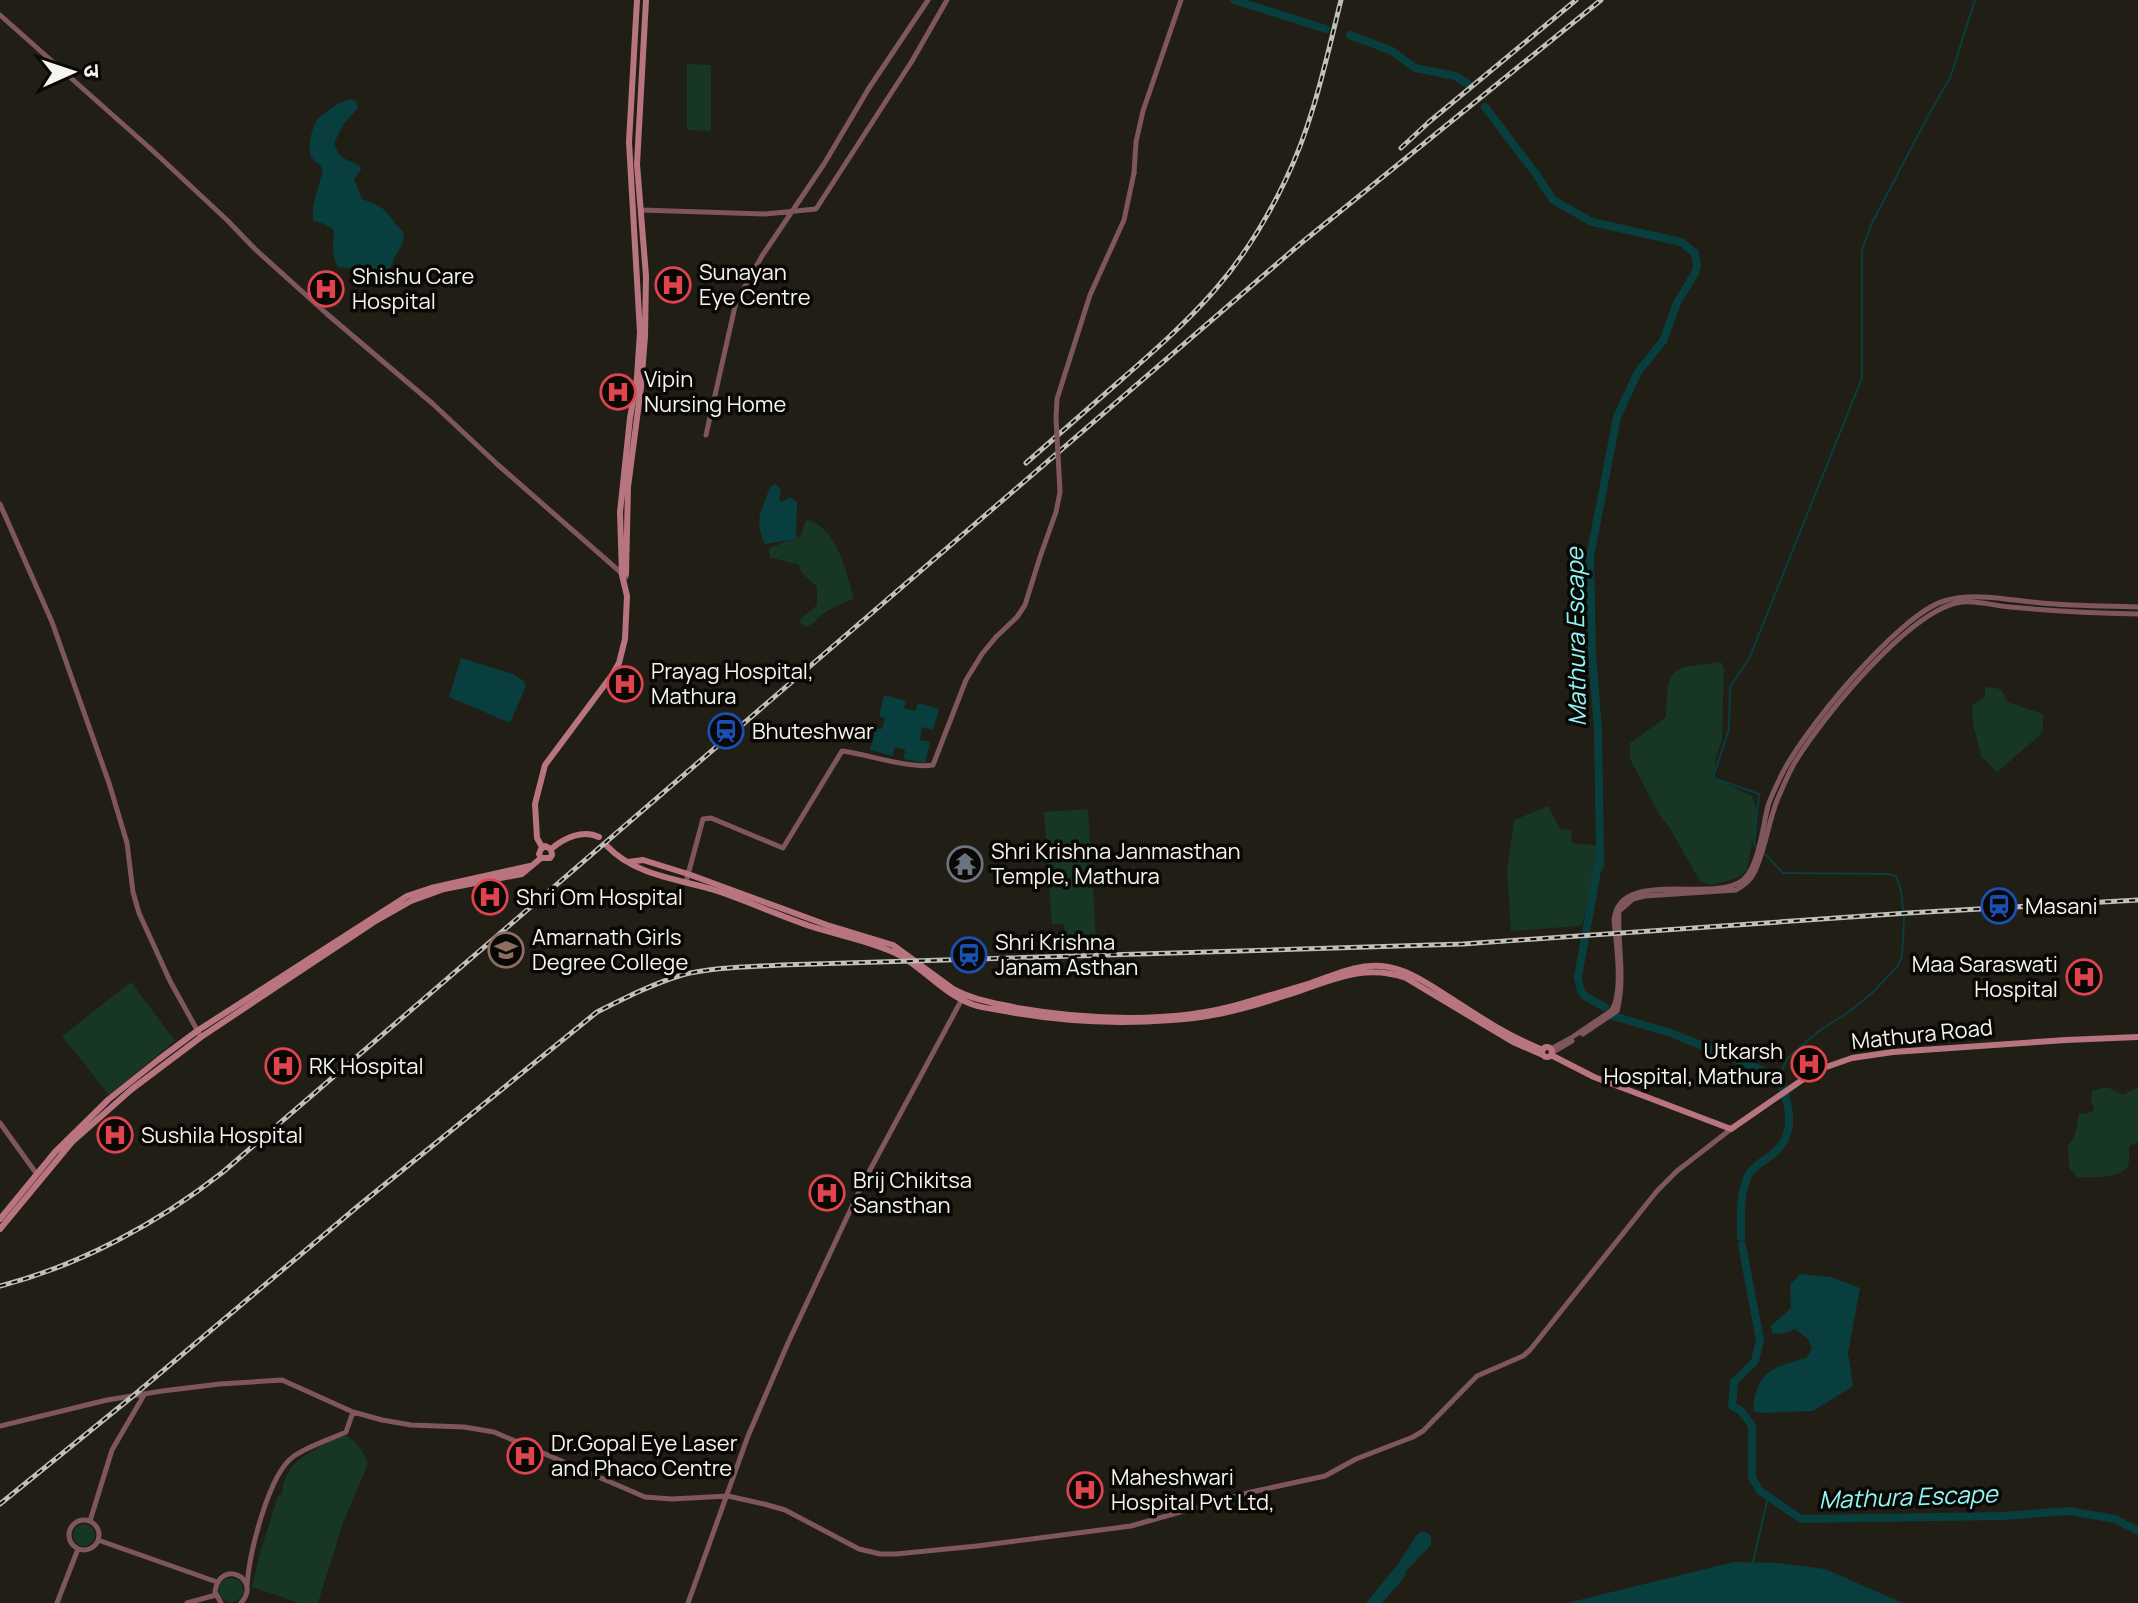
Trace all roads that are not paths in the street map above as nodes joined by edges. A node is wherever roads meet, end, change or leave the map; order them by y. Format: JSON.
{"nodes":[{"id":1,"x":637,"y":0,"type":"edge"},
{"id":2,"x":646,"y":0,"type":"edge"},
{"id":3,"x":928,"y":0,"type":"edge"},
{"id":4,"x":947,"y":0,"type":"edge"},
{"id":5,"x":1181,"y":0,"type":"edge"},
{"id":6,"x":0,"y":15,"type":"edge"},
{"id":7,"x":637,"y":210,"type":"junction"},
{"id":8,"x":792,"y":212,"type":"junction"},
{"id":9,"x":706,"y":435,"type":"dead end"},
{"id":10,"x":0,"y":504,"type":"edge"},
{"id":11,"x":624,"y":576,"type":"junction"},
{"id":12,"x":2138,"y":607,"type":"edge"},
{"id":13,"x":2138,"y":614,"type":"edge"},
{"id":14,"x":1913,"y":623,"type":"junction"},
{"id":15,"x":599,"y":837,"type":"dead end"},
{"id":16,"x":607,"y":846,"type":"dead end"},
{"id":17,"x":542,"y":847,"type":"junction"},
{"id":18,"x":551,"y":849,"type":"junction"},
{"id":19,"x":541,"y":858,"type":"junction"},
{"id":20,"x":687,"y":878,"type":"junction"},
{"id":21,"x":963,"y":997,"type":"junction"},
{"id":22,"x":1480,"y":1020,"type":"junction"},
{"id":23,"x":199,"y":1034,"type":"junction"},
{"id":24,"x":2138,"y":1037,"type":"edge"},
{"id":25,"x":1552,"y":1052,"type":"junction"},
{"id":26,"x":0,"y":1123,"type":"edge"},
{"id":27,"x":1731,"y":1129,"type":"junction"},
{"id":28,"x":36,"y":1173,"type":"junction"},
{"id":29,"x":0,"y":1219,"type":"edge"},
{"id":30,"x":0,"y":1229,"type":"edge"},
{"id":31,"x":144,"y":1394,"type":"junction"},
{"id":32,"x":353,"y":1412,"type":"junction"},
{"id":33,"x":0,"y":1426,"type":"edge"},
{"id":34,"x":728,"y":1496,"type":"junction"},
{"id":35,"x":90,"y":1521,"type":"junction"},
{"id":36,"x":98,"y":1540,"type":"junction"},
{"id":37,"x":78,"y":1549,"type":"junction"},
{"id":38,"x":248,"y":1565,"type":"junction"},
{"id":39,"x":232,"y":1573,"type":"junction"},
{"id":40,"x":217,"y":1582,"type":"junction"},
{"id":41,"x":247,"y":1586,"type":"junction"},
{"id":42,"x":216,"y":1595,"type":"junction"},
{"id":43,"x":57,"y":1603,"type":"edge"},
{"id":44,"x":187,"y":1603,"type":"edge"},
{"id":45,"x":221,"y":1603,"type":"edge"},
{"id":46,"x":241,"y":1603,"type":"edge"},
{"id":47,"x":688,"y":1603,"type":"edge"}],
"edges":[{"from":1,"to":7,"type":"main road"},
{"from":2,"to":7,"type":"main road"},
{"from":3,"to":8,"type":"street"},
{"from":4,"to":8,"type":"street"},
{"from":5,"to":20,"type":"street","bridge":true},
{"from":6,"to":11,"type":"street"},
{"from":7,"to":8,"type":"street"},
{"from":7,"to":11,"type":"main road"},
{"from":8,"to":9,"type":"street"},
{"from":10,"to":23,"type":"street"},
{"from":11,"to":17,"type":"main road"},
{"from":12,"to":14,"type":"street"},
{"from":13,"to":14,"type":"street"},
{"from":14,"to":25,"type":"street"},
{"from":14,"to":25,"type":"street"},
{"from":15,"to":18,"type":"main road"},
{"from":16,"to":20,"type":"main road"},
{"from":17,"to":18,"type":"main road"},
{"from":17,"to":19,"type":"main road"},
{"from":18,"to":19,"type":"main road"},
{"from":19,"to":23,"type":"main road"},
{"from":20,"to":21,"type":"main road"},
{"from":21,"to":22,"type":"main road"},
{"from":21,"to":22,"type":"main road"},
{"from":21,"to":34,"type":"street"},
{"from":22,"to":25,"type":"main road"},
{"from":23,"to":28,"type":"main road"},
{"from":23,"to":30,"type":"main road"},
{"from":24,"to":27,"type":"main road","name":"Mathura Road"},
{"from":25,"to":27,"type":"main road"},
{"from":26,"to":28,"type":"street"},
{"from":27,"to":34,"type":"street"},
{"from":28,"to":29,"type":"main road"},
{"from":31,"to":32,"type":"street"},
{"from":31,"to":33,"type":"street"},
{"from":31,"to":35,"type":"street"},
{"from":32,"to":34,"type":"street"},
{"from":32,"to":38,"type":"street"},
{"from":34,"to":47,"type":"street"},
{"from":35,"to":36,"type":"street"},
{"from":35,"to":37,"type":"street"},
{"from":36,"to":37,"type":"street"},
{"from":36,"to":40,"type":"street"},
{"from":37,"to":43,"type":"street"},
{"from":38,"to":39,"type":"street"},
{"from":38,"to":41,"type":"street"},
{"from":39,"to":40,"type":"street"},
{"from":39,"to":41,"type":"street"},
{"from":40,"to":42,"type":"street"},
{"from":41,"to":46,"type":"street"},
{"from":42,"to":44,"type":"street"},
{"from":42,"to":45,"type":"street"}]}
